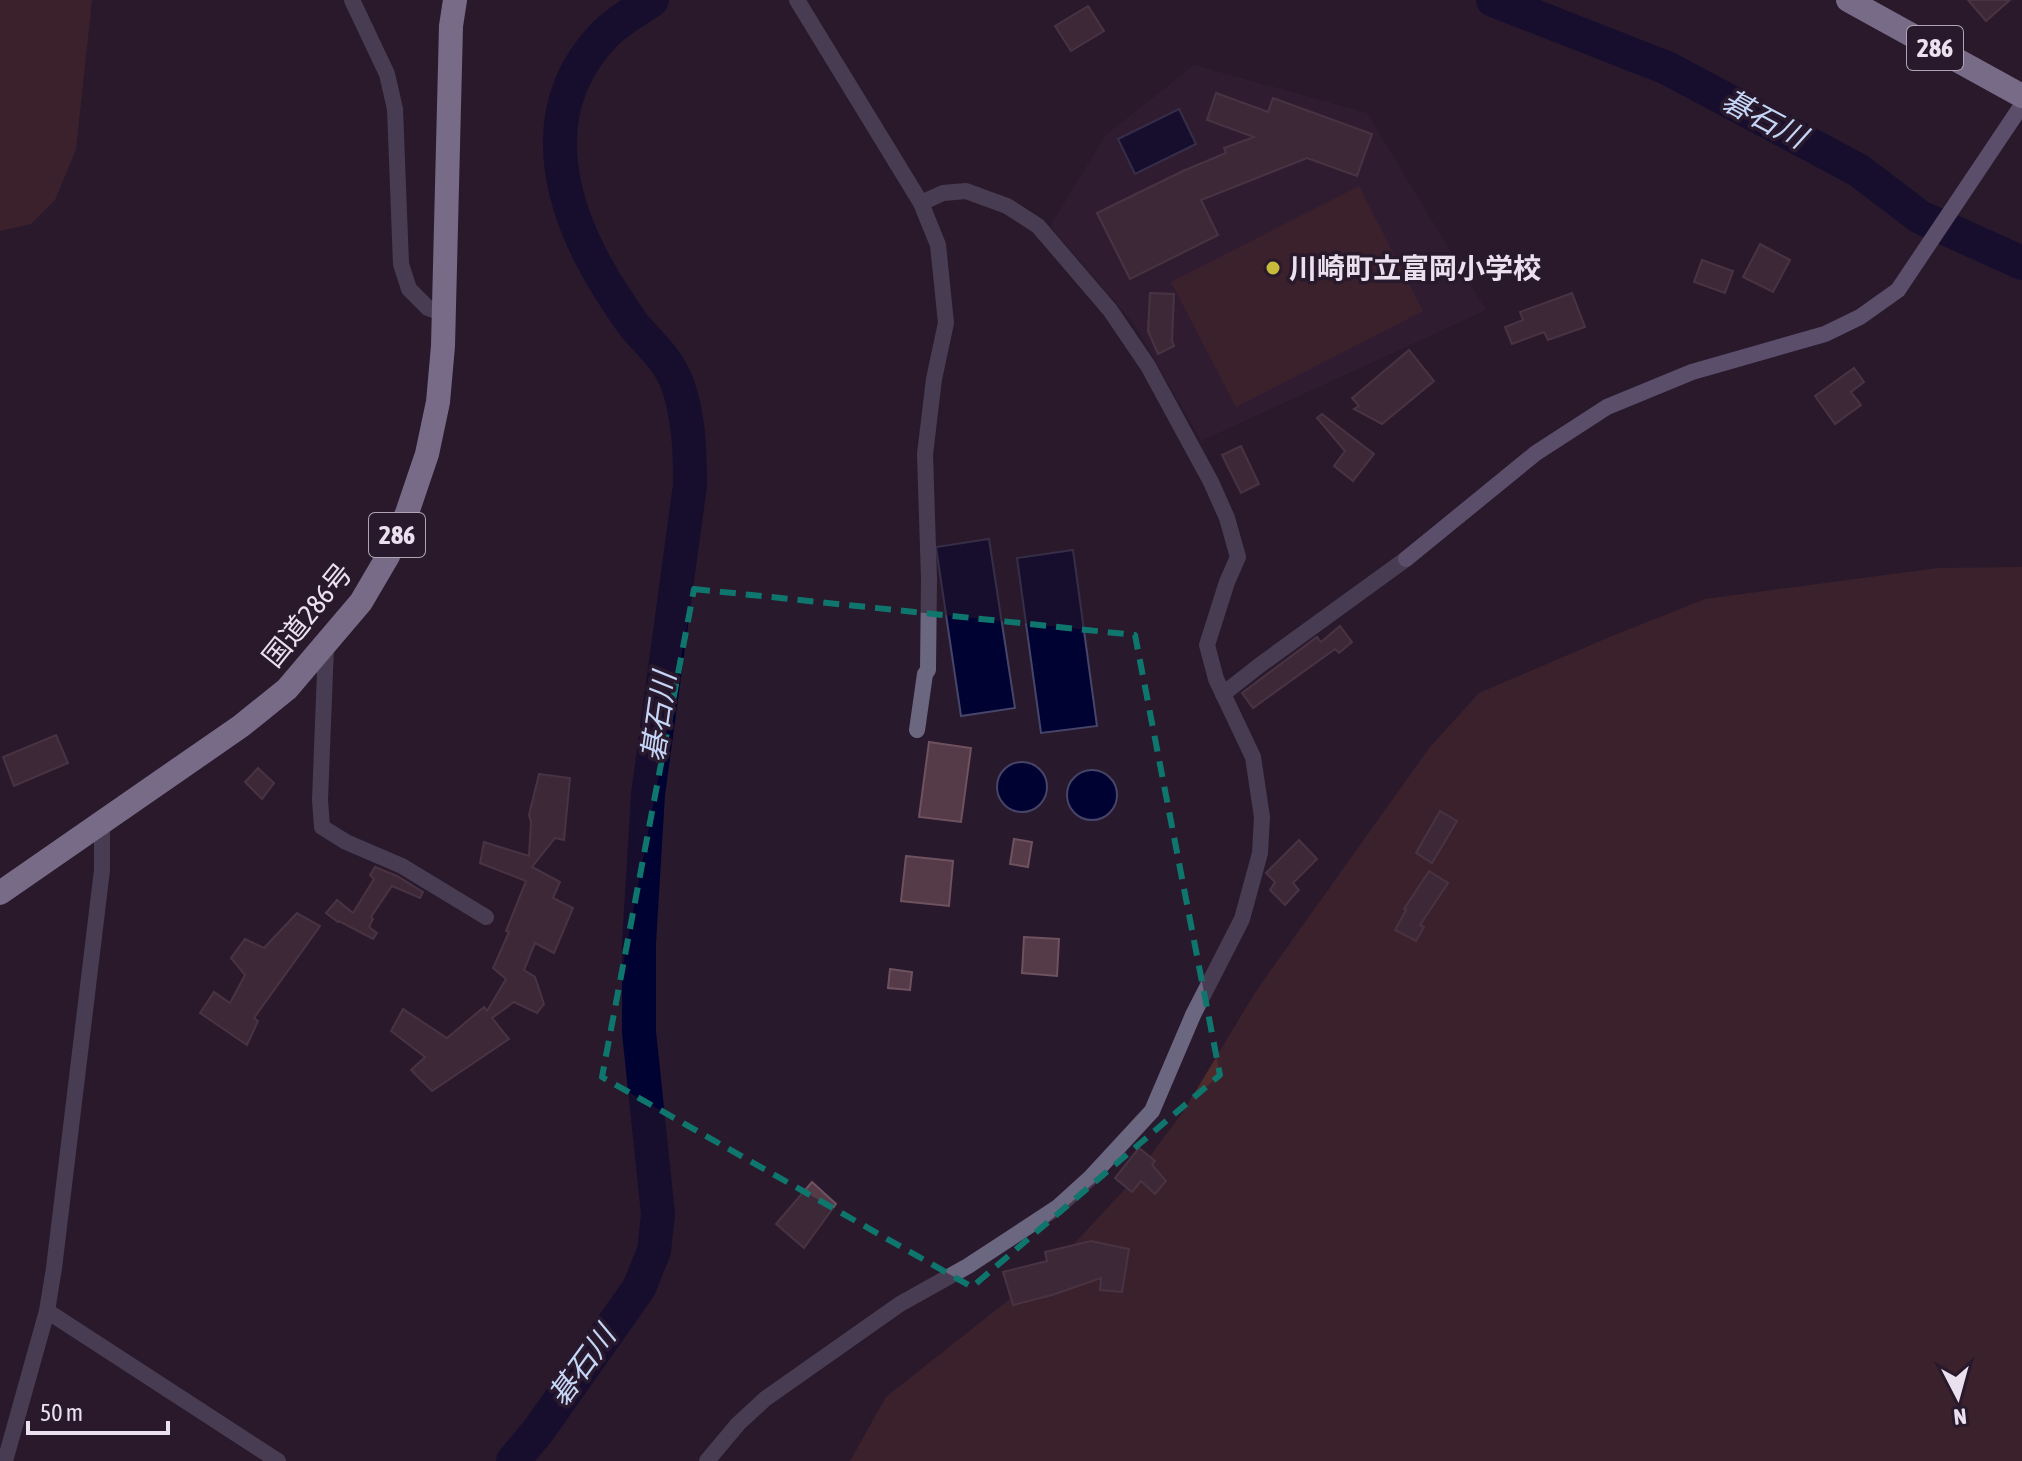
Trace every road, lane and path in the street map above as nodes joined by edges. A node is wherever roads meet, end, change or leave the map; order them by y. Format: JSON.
{"nodes":[{"id":1,"x":352,"y":0,"type":"edge"},
{"id":2,"x":455,"y":0,"type":"edge"},
{"id":3,"x":797,"y":0,"type":"edge"},
{"id":4,"x":1848,"y":0,"type":"edge"},
{"id":5,"x":2019,"y":107,"type":"edge"},
{"id":6,"x":921,"y":203,"type":"junction"},
{"id":7,"x":444,"y":314,"type":"junction"},
{"id":8,"x":326,"y":646,"type":"junction"},
{"id":9,"x":1223,"y":694,"type":"junction"},
{"id":10,"x":917,"y":730,"type":"dead end"},
{"id":11,"x":102,"y":821,"type":"junction"},
{"id":12,"x":0,"y":893,"type":"edge"},
{"id":13,"x":486,"y":917,"type":"dead end"},
{"id":14,"x":47,"y":1311,"type":"junction"},
{"id":15,"x":5,"y":1461,"type":"edge"},
{"id":16,"x":278,"y":1461,"type":"edge"},
{"id":17,"x":707,"y":1461,"type":"edge"}],
"edges":[{"from":1,"to":7,"type":"street"},
{"from":2,"to":7,"type":"highway","name":"国道286号","number":"286"},
{"from":3,"to":6,"type":"street"},
{"from":4,"to":5,"type":"highway","number":"286"},
{"from":5,"to":9,"type":"street"},
{"from":6,"to":9,"type":"street"},
{"from":6,"to":10,"type":"street"},
{"from":7,"to":8,"type":"highway","name":"国道286号","number":"286"},
{"from":8,"to":11,"type":"highway","name":"国道286号","number":"286"},
{"from":8,"to":13,"type":"street"},
{"from":9,"to":17,"type":"street"},
{"from":11,"to":12,"type":"highway","name":"国道286号","number":"286"},
{"from":11,"to":14,"type":"street"},
{"from":14,"to":15,"type":"street"},
{"from":14,"to":16,"type":"street"}]}
